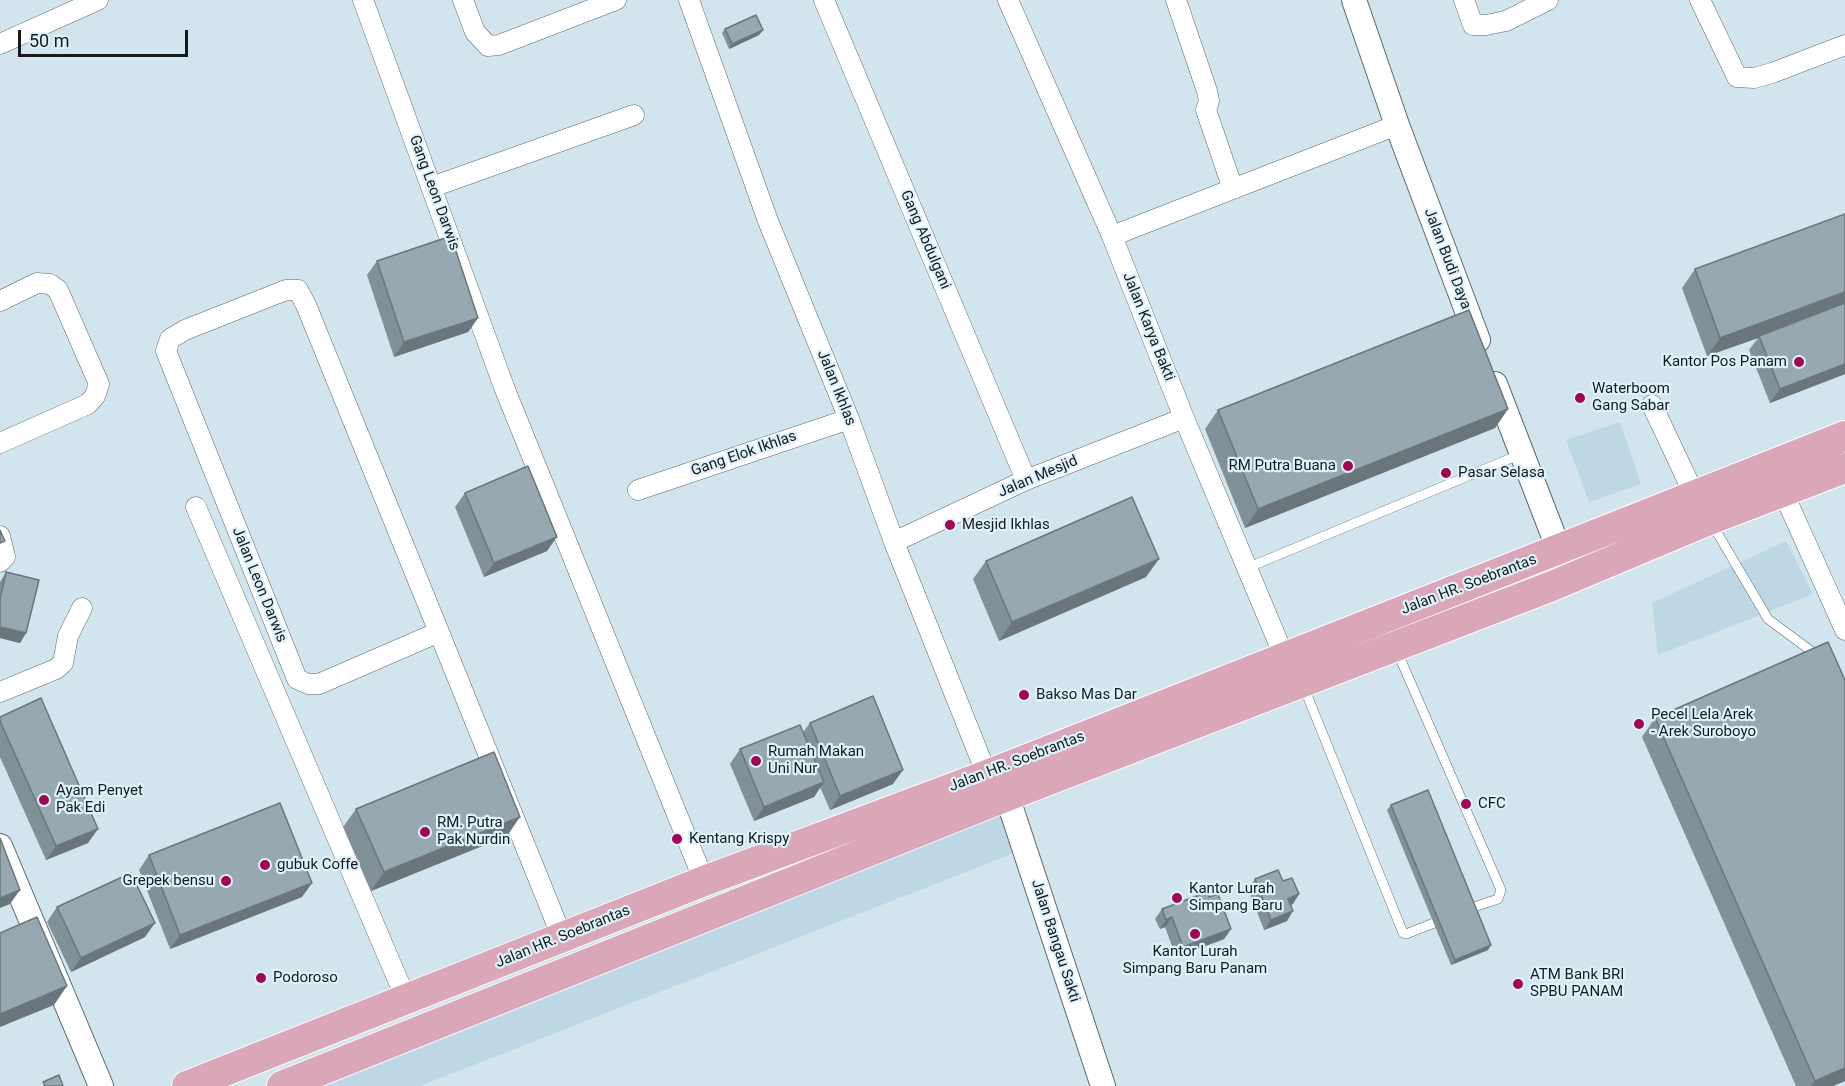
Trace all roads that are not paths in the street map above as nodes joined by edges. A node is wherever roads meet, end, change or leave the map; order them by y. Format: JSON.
{"nodes":[{"id":1,"x":98,"y":0,"type":"edge"},
{"id":2,"x":363,"y":0,"type":"edge"},
{"id":3,"x":463,"y":0,"type":"edge"},
{"id":4,"x":616,"y":0,"type":"edge"},
{"id":5,"x":689,"y":0,"type":"edge"},
{"id":6,"x":824,"y":0,"type":"edge"},
{"id":7,"x":1008,"y":0,"type":"edge"},
{"id":8,"x":1176,"y":0,"type":"edge"},
{"id":9,"x":1354,"y":0,"type":"edge"},
{"id":10,"x":1464,"y":0,"type":"edge"},
{"id":11,"x":1548,"y":0,"type":"edge"},
{"id":12,"x":1700,"y":0,"type":"edge"},
{"id":13,"x":570,"y":8,"type":"edge"},
{"id":14,"x":0,"y":44,"type":"edge"},
{"id":15,"x":1845,"y":45,"type":"edge"},
{"id":16,"x":634,"y":115,"type":"dead end"},
{"id":17,"x":1397,"y":125,"type":"junction"},
{"id":18,"x":432,"y":187,"type":"junction"},
{"id":19,"x":1233,"y":189,"type":"junction"},
{"id":20,"x":1112,"y":236,"type":"junction"},
{"id":21,"x":0,"y":301,"type":"edge"},
{"id":22,"x":1652,"y":405,"type":"dead end"},
{"id":23,"x":1184,"y":418,"type":"junction"},
{"id":24,"x":849,"y":419,"type":"junction"},
{"id":25,"x":1845,"y":436,"type":"edge"},
{"id":26,"x":0,"y":443,"type":"edge"},
{"id":27,"x":1521,"y":454,"type":"junction"},
{"id":28,"x":1845,"y":468,"type":"edge"},
{"id":29,"x":1026,"y":480,"type":"junction"},
{"id":30,"x":638,"y":490,"type":"dead end"},
{"id":31,"x":1783,"y":492,"type":"junction"},
{"id":32,"x":1694,"y":494,"type":"junction"},
{"id":33,"x":196,"y":507,"type":"dead end"},
{"id":34,"x":1709,"y":520,"type":"junction"},
{"id":35,"x":0,"y":536,"type":"edge"},
{"id":36,"x":894,"y":542,"type":"junction"},
{"id":37,"x":1559,"y":550,"type":"junction"},
{"id":38,"x":0,"y":562,"type":"edge"},
{"id":39,"x":1247,"y":568,"type":"junction"},
{"id":40,"x":82,"y":608,"type":"dead end"},
{"id":41,"x":1845,"y":630,"type":"edge"},
{"id":42,"x":439,"y":632,"type":"junction"},
{"id":43,"x":1395,"y":647,"type":"junction"},
{"id":44,"x":1284,"y":656,"type":"junction"},
{"id":45,"x":1824,"y":663,"type":"edge"},
{"id":46,"x":1303,"y":683,"type":"junction"},
{"id":47,"x":0,"y":692,"type":"edge"},
{"id":48,"x":987,"y":775,"type":"junction"},
{"id":49,"x":1007,"y":796,"type":"junction"},
{"id":50,"x":0,"y":846,"type":"edge"},
{"id":51,"x":760,"y":860,"type":"junction"},
{"id":52,"x":704,"y":881,"type":"junction"},
{"id":53,"x":772,"y":892,"type":"junction"},
{"id":54,"x":1471,"y":908,"type":"edge"},
{"id":55,"x":1434,"y":923,"type":"dead end"},
{"id":56,"x":562,"y":937,"type":"junction"},
{"id":57,"x":406,"y":999,"type":"junction"},
{"id":58,"x":101,"y":1086,"type":"edge"},
{"id":59,"x":187,"y":1086,"type":"edge"},
{"id":60,"x":282,"y":1086,"type":"edge"},
{"id":61,"x":1104,"y":1086,"type":"edge"}],
"edges":[{"from":1,"to":14,"type":"street"},
{"from":2,"to":18,"type":"street","name":"Gang Leon Darwis"},
{"from":3,"to":13,"type":"street"},
{"from":4,"to":13,"type":"street"},
{"from":5,"to":24,"type":"street","name":"Jalan Ikhlas"},
{"from":6,"to":29,"type":"street","name":"Gang Abdulgani"},
{"from":7,"to":20,"type":"street","name":"Jalan Karya Bakti"},
{"from":8,"to":19,"type":"street"},
{"from":9,"to":17,"type":"street","name":"Jalan Budi Daya"},
{"from":10,"to":11,"type":"street"},
{"from":12,"to":15,"type":"street"},
{"from":16,"to":18,"type":"street"},
{"from":17,"to":19,"type":"street"},
{"from":17,"to":27,"type":"street","name":"Jalan Budi Daya"},
{"from":18,"to":52,"type":"street","name":"Gang Leon Darwis"},
{"from":19,"to":20,"type":"street"},
{"from":20,"to":23,"type":"street","name":"Jalan Karya Bakti"},
{"from":21,"to":26,"type":"street"},
{"from":22,"to":32,"type":"street"},
{"from":23,"to":29,"type":"street","name":"Jalan Mesjid"},
{"from":23,"to":39,"type":"street","name":"Jalan Karya Bakti"},
{"from":24,"to":30,"type":"street","name":"Gang Elok Ikhlas"},
{"from":24,"to":36,"type":"street","name":"Jalan Ikhlas"},
{"from":25,"to":32,"type":"main road","name":"Jalan HR. Soebrantas"},
{"from":27,"to":37,"type":"street","name":"Jalan Budi Daya"},
{"from":27,"to":39,"type":"lane"},
{"from":28,"to":31,"type":"main road","name":"Jalan HR. Soebrantas"},
{"from":29,"to":36,"type":"street","name":"Jalan Mesjid"},
{"from":31,"to":34,"type":"main road","name":"Jalan HR. Soebrantas"},
{"from":31,"to":41,"type":"street"},
{"from":32,"to":37,"type":"main road","name":"Jalan HR. Soebrantas"},
{"from":33,"to":57,"type":"street"},
{"from":34,"to":43,"type":"main road","name":"Jalan HR. Soebrantas"},
{"from":34,"to":45,"type":"lane"},
{"from":35,"to":38,"type":"street"},
{"from":36,"to":48,"type":"street","name":"Jalan Ikhlas"},
{"from":37,"to":44,"type":"main road","name":"Jalan HR. Soebrantas"},
{"from":39,"to":44,"type":"street","name":"Jalan Karya Bakti"},
{"from":40,"to":47,"type":"street"},
{"from":42,"to":42,"type":"street","name":"Jalan Leon Darwis"},
{"from":42,"to":56,"type":"street"},
{"from":43,"to":46,"type":"main road","name":"Jalan HR. Soebrantas"},
{"from":43,"to":54,"type":"lane"},
{"from":44,"to":48,"type":"main road","name":"Jalan HR. Soebrantas"},
{"from":46,"to":49,"type":"main road","name":"Jalan HR. Soebrantas"},
{"from":46,"to":55,"type":"lane"},
{"from":48,"to":51,"type":"main road","name":"Jalan HR. Soebrantas"},
{"from":49,"to":53,"type":"main road","name":"Jalan HR. Soebrantas"},
{"from":49,"to":61,"type":"street","name":"Jalan Bangau Sakti"},
{"from":50,"to":58,"type":"street"},
{"from":51,"to":52,"type":"main road","name":"Jalan HR. Soebrantas"},
{"from":51,"to":53,"type":"main road"},
{"from":52,"to":56,"type":"main road","name":"Jalan HR. Soebrantas"},
{"from":53,"to":60,"type":"main road","name":"Jalan HR. Soebrantas"},
{"from":56,"to":57,"type":"main road","name":"Jalan HR. Soebrantas"},
{"from":57,"to":59,"type":"main road","name":"Jalan HR. Soebrantas"}]}
